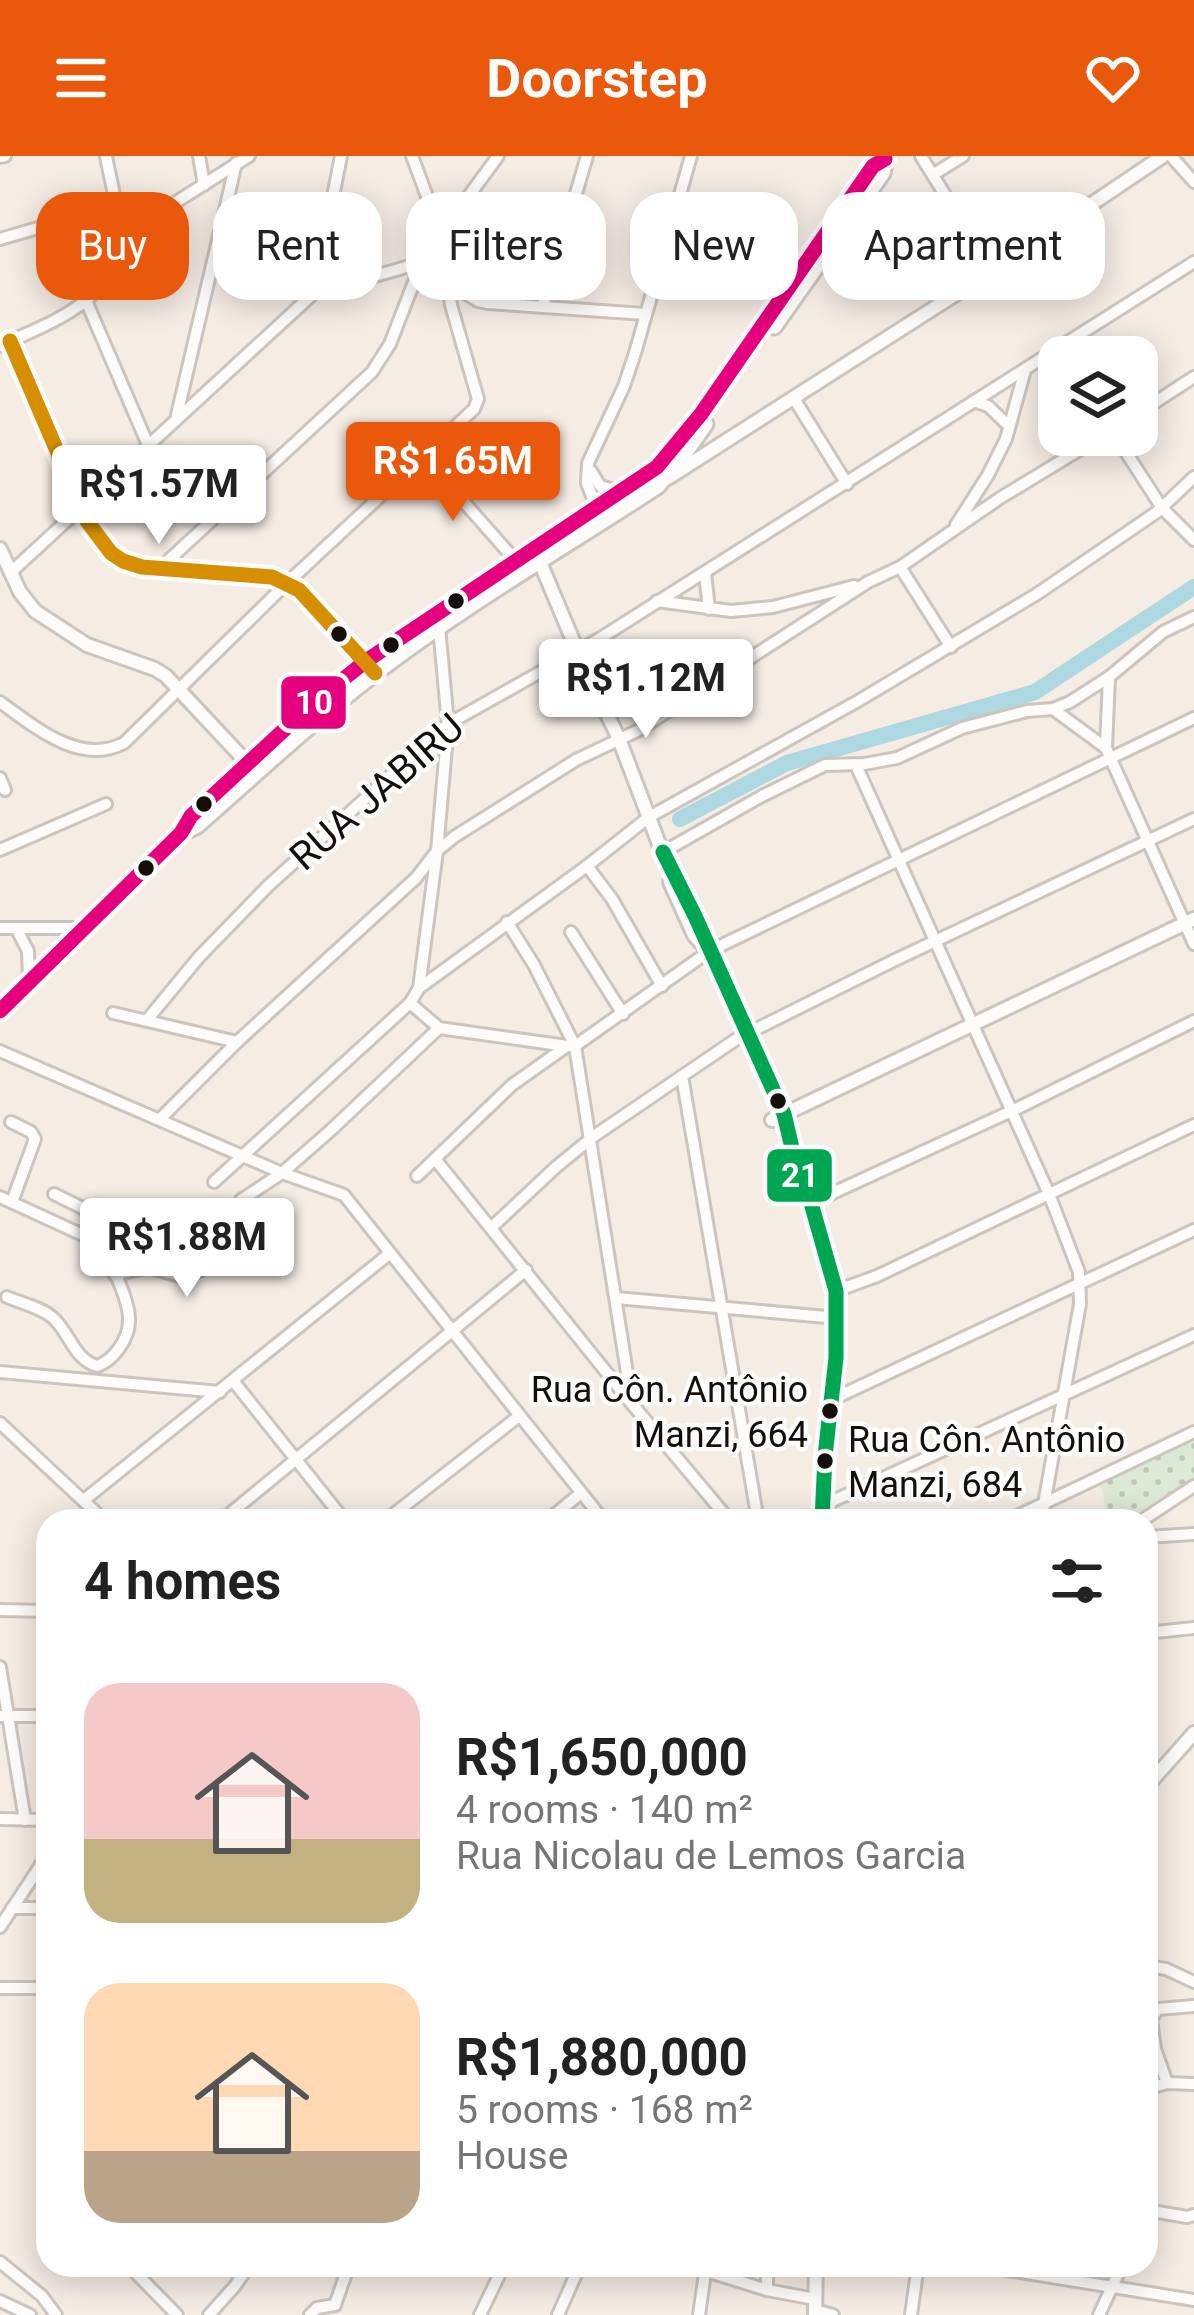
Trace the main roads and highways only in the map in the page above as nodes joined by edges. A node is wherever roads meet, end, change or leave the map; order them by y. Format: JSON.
{"nodes":[{"id":1,"x":886,"y":158,"type":"edge"},
{"id":2,"x":693,"y":432,"type":"junction"},
{"id":3,"x":537,"y":555,"type":"junction"},
{"id":4,"x":435,"y":622,"type":"junction"},
{"id":5,"x":0,"y":1010,"type":"edge"}],
"edges":[{"from":1,"to":2,"type":"main road"},
{"from":2,"to":3,"type":"main road"},
{"from":2,"to":3,"type":"main road"},
{"from":3,"to":4,"type":"main road"},
{"from":3,"to":4,"type":"main road"},
{"from":4,"to":5,"type":"main road"}]}
